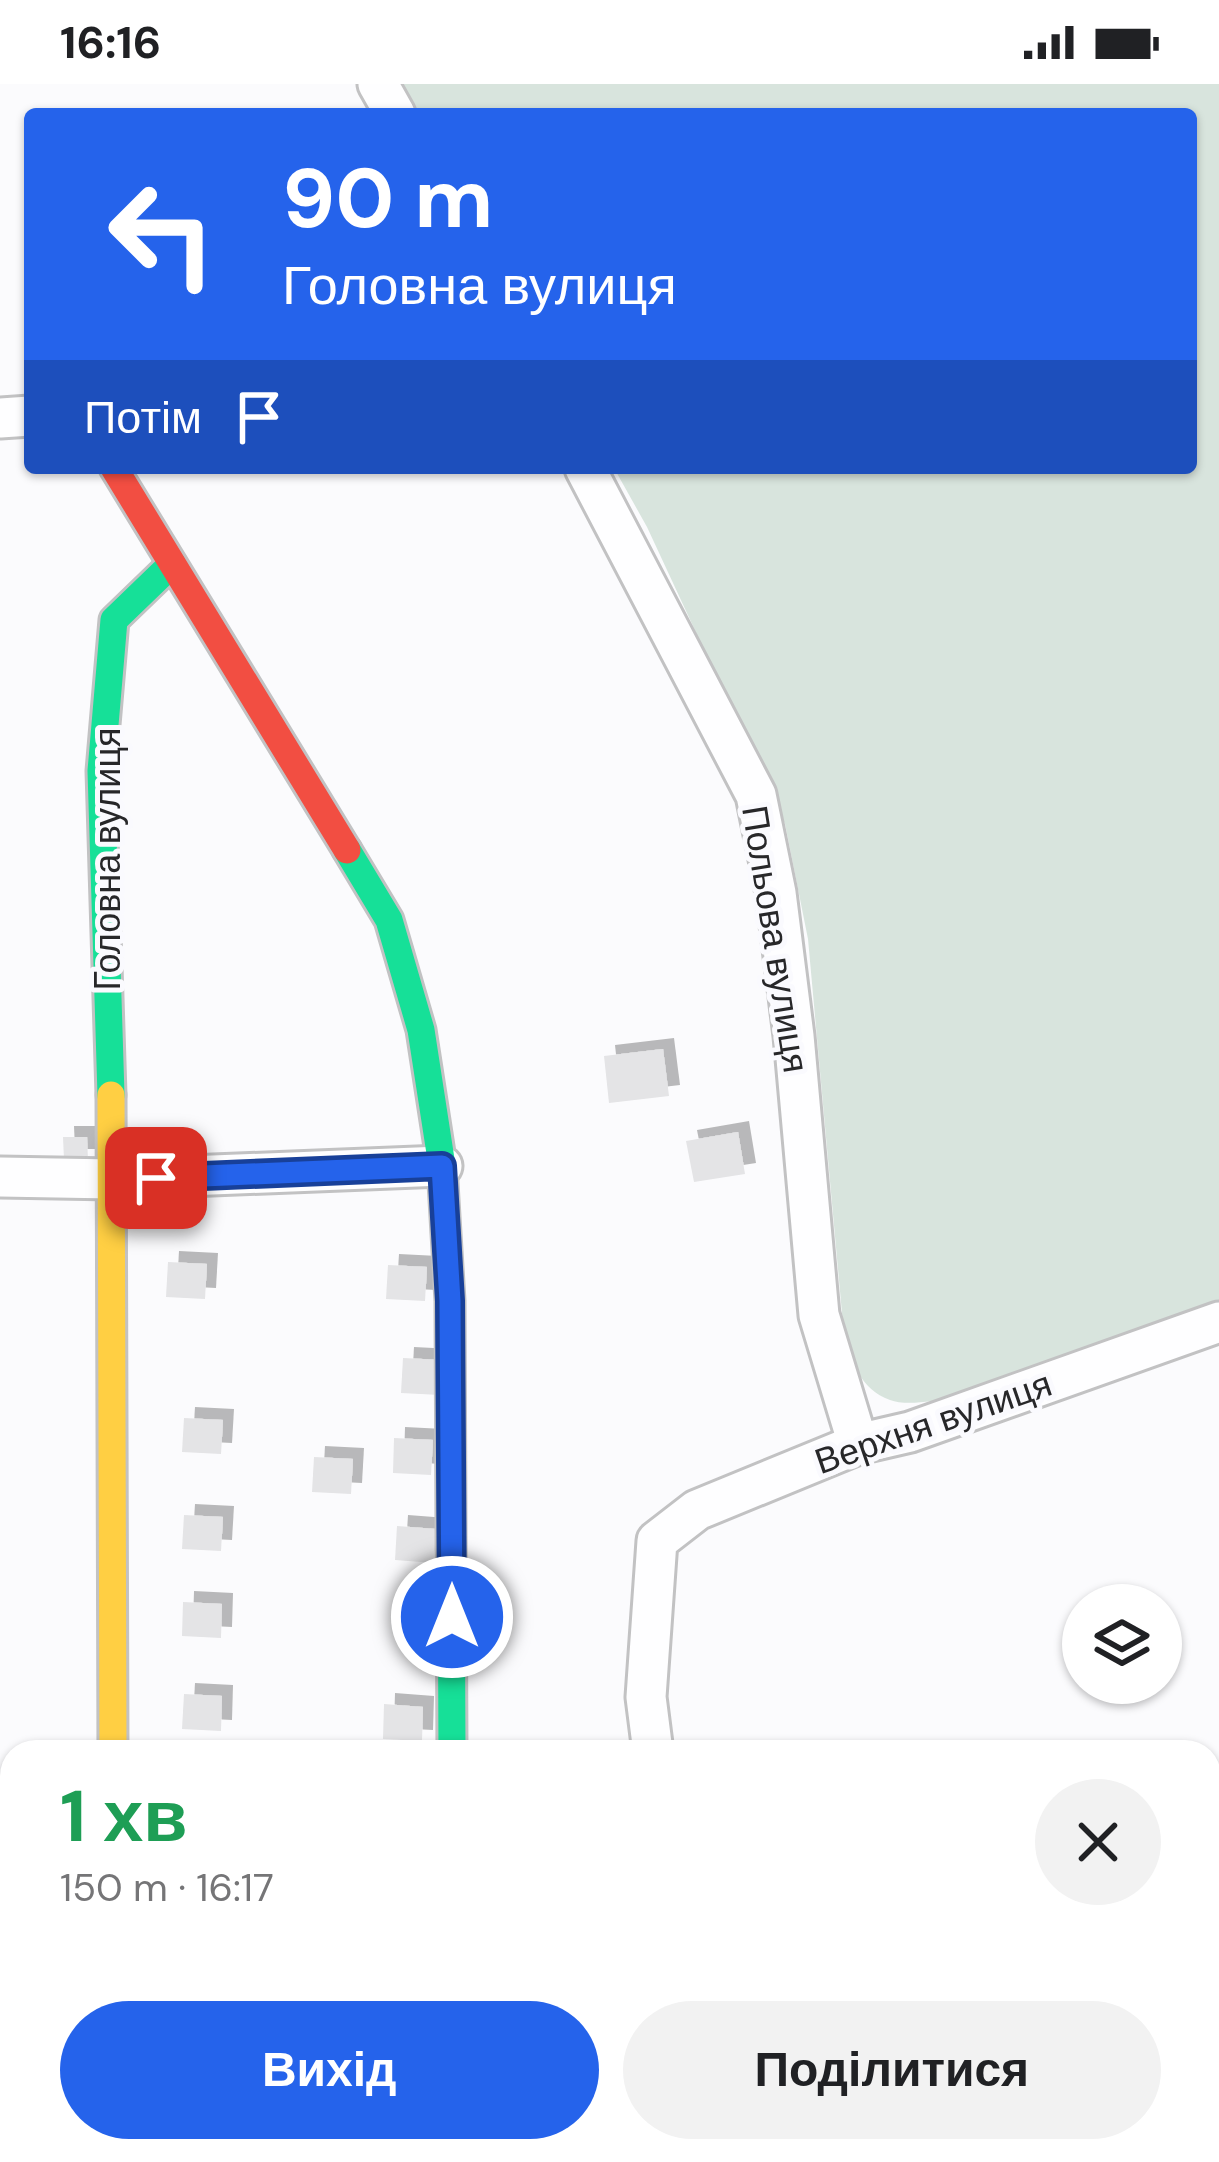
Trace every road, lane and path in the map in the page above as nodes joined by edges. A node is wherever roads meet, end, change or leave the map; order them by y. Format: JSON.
{"nodes":[{"id":1,"x":118,"y":474,"type":"edge"},
{"id":2,"x":588,"y":474,"type":"edge"},
{"id":3,"x":172,"y":564,"type":"junction"},
{"id":4,"x":442,"y":1166,"type":"junction"},
{"id":5,"x":0,"y":1177,"type":"edge"},
{"id":6,"x":112,"y":1179,"type":"junction"},
{"id":7,"x":1219,"y":1322,"type":"edge"},
{"id":8,"x":858,"y":1444,"type":"junction"},
{"id":9,"x":113,"y":1740,"type":"edge"},
{"id":10,"x":452,"y":1740,"type":"edge"},
{"id":11,"x":651,"y":1740,"type":"edge"}],
"edges":[{"from":1,"to":3,"type":"street"},
{"from":2,"to":8,"type":"street","name":"Польова вулиця"},
{"from":3,"to":4,"type":"street"},
{"from":3,"to":6,"type":"street","name":"Головна вулиця"},
{"from":4,"to":6,"type":"street"},
{"from":4,"to":10,"type":"street"},
{"from":5,"to":6,"type":"street"},
{"from":6,"to":9,"type":"street","name":"Головна вулиця"},
{"from":7,"to":8,"type":"street","name":"Верхня вулиця"},
{"from":8,"to":11,"type":"street","name":"Верхня вулиця"}]}
